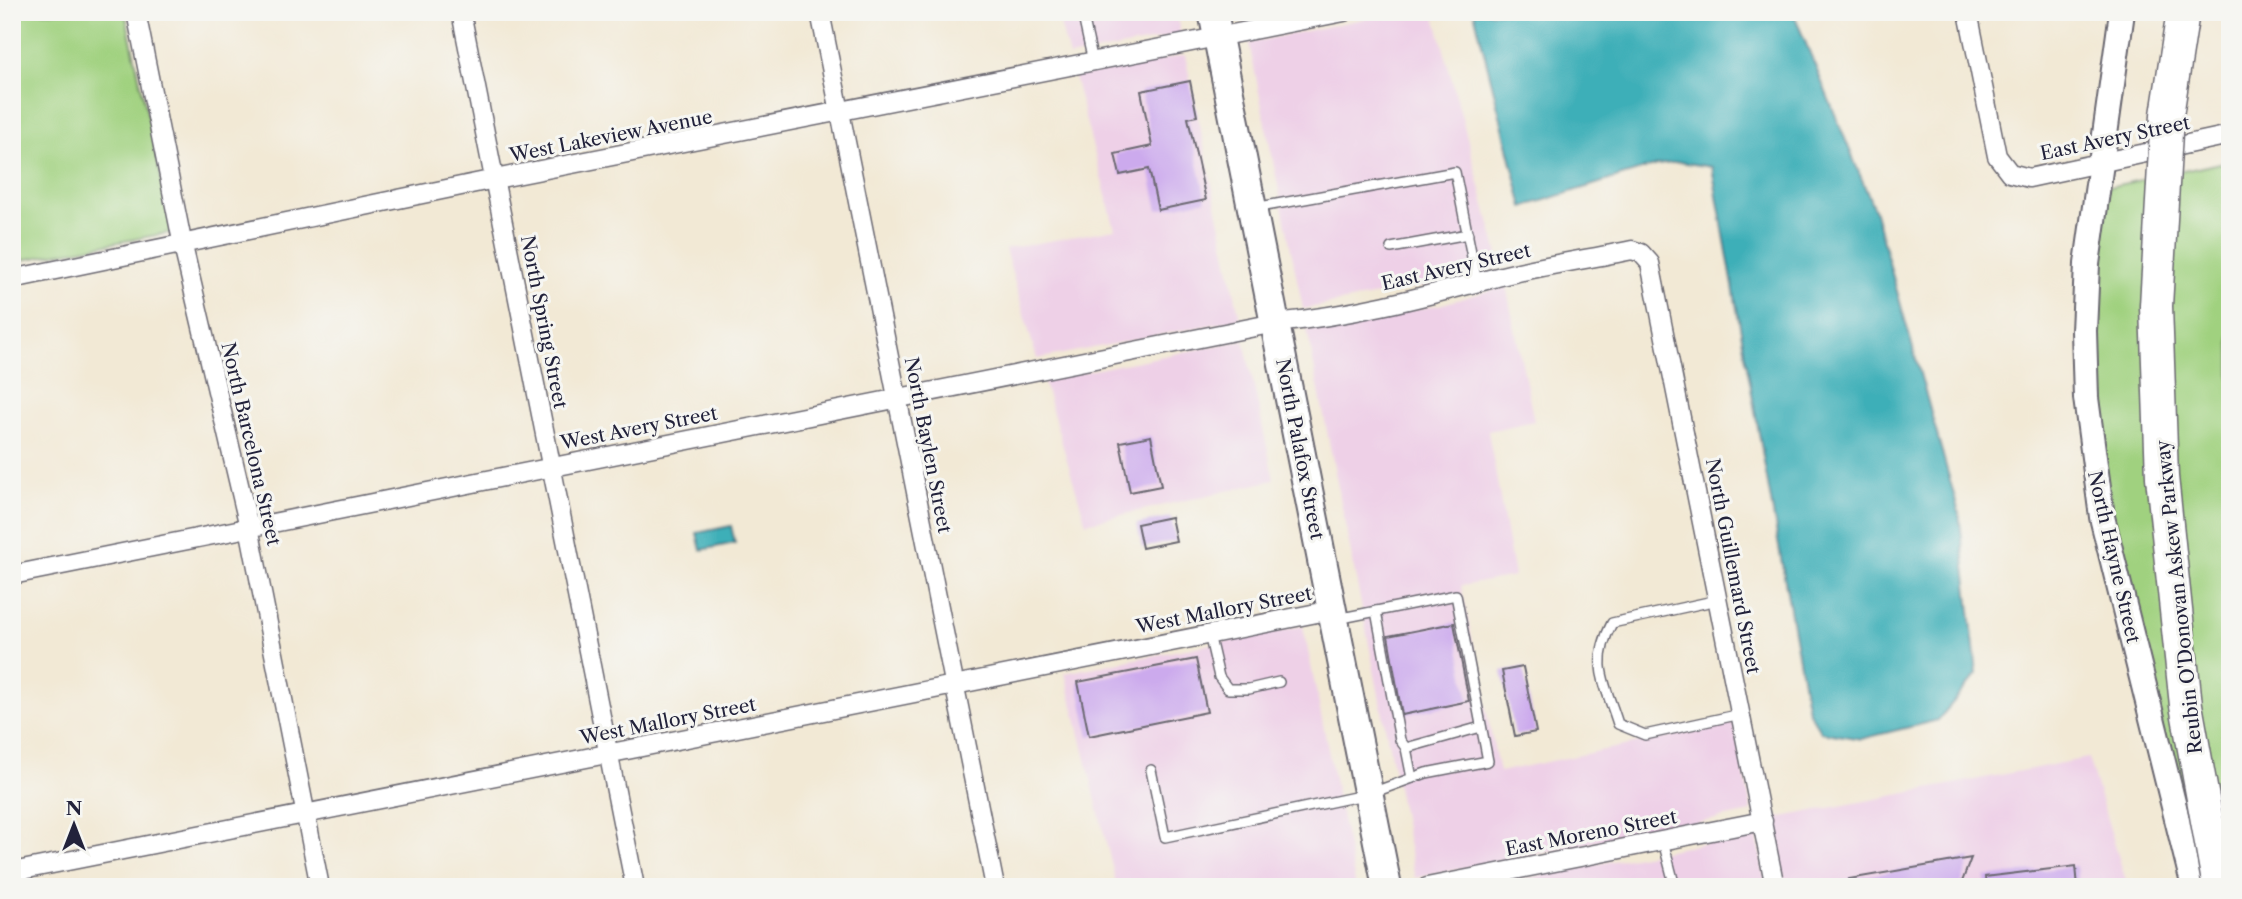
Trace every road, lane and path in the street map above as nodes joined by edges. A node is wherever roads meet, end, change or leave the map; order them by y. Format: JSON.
{"nodes":[{"id":1,"x":136,"y":12,"type":"edge"},
{"id":2,"x":461,"y":12,"type":"edge"},
{"id":3,"x":820,"y":12,"type":"edge"},
{"id":4,"x":1082,"y":12,"type":"edge"},
{"id":5,"x":1344,"y":12,"type":"edge"},
{"id":6,"x":1968,"y":12,"type":"edge"},
{"id":7,"x":2122,"y":12,"type":"edge"},
{"id":8,"x":2183,"y":12,"type":"edge"},
{"id":9,"x":1216,"y":25,"type":"edge"},
{"id":10,"x":1093,"y":63,"type":"junction"},
{"id":11,"x":840,"y":112,"type":"junction"},
{"id":12,"x":2230,"y":135,"type":"edge"},
{"id":13,"x":2099,"y":163,"type":"junction"},
{"id":14,"x":495,"y":179,"type":"junction"},
{"id":15,"x":1252,"y":208,"type":"junction"},
{"id":16,"x":1468,"y":234,"type":"junction"},
{"id":17,"x":183,"y":246,"type":"junction"},
{"id":18,"x":1391,"y":248,"type":"dead end"},
{"id":19,"x":1644,"y":255,"type":"joint"},
{"id":20,"x":12,"y":279,"type":"edge"},
{"id":21,"x":1477,"y":282,"type":"junction"},
{"id":22,"x":1275,"y":323,"type":"junction"},
{"id":23,"x":897,"y":398,"type":"junction"},
{"id":24,"x":551,"y":467,"type":"junction"},
{"id":25,"x":249,"y":527,"type":"junction"},
{"id":26,"x":12,"y":575,"type":"edge"},
{"id":27,"x":1718,"y":600,"type":"junction"},
{"id":28,"x":1376,"y":611,"type":"junction"},
{"id":29,"x":1333,"y":615,"type":"junction"},
{"id":30,"x":1209,"y":634,"type":"junction"},
{"id":31,"x":1279,"y":682,"type":"dead end"},
{"id":32,"x":954,"y":684,"type":"junction"},
{"id":33,"x":1741,"y":714,"type":"junction"},
{"id":34,"x":1480,"y":727,"type":"junction"},
{"id":35,"x":1406,"y":748,"type":"junction"},
{"id":36,"x":609,"y":754,"type":"junction"},
{"id":37,"x":1151,"y":770,"type":"dead end"},
{"id":38,"x":1412,"y":778,"type":"junction"},
{"id":39,"x":1369,"y":794,"type":"junction"},
{"id":40,"x":306,"y":814,"type":"junction"},
{"id":41,"x":1763,"y":821,"type":"junction"},
{"id":42,"x":1663,"y":841,"type":"junction"},
{"id":43,"x":12,"y":872,"type":"edge"},
{"id":44,"x":320,"y":887,"type":"edge"},
{"id":45,"x":635,"y":887,"type":"edge"},
{"id":46,"x":995,"y":887,"type":"edge"},
{"id":47,"x":1387,"y":887,"type":"edge"},
{"id":48,"x":1427,"y":887,"type":"edge"},
{"id":49,"x":1675,"y":887,"type":"edge"},
{"id":50,"x":1775,"y":887,"type":"edge"},
{"id":51,"x":2194,"y":887,"type":"edge"},
{"id":52,"x":2219,"y":887,"type":"edge"}],
"edges":[{"from":1,"to":17,"type":"street","name":"North Barcelona Street"},
{"from":2,"to":14,"type":"street","name":"North Spring Street"},
{"from":3,"to":11,"type":"street","name":"North Baylen Street"},
{"from":4,"to":10,"type":"lane"},
{"from":5,"to":9,"type":"street","name":"West Lakeview Avenue"},
{"from":6,"to":13,"type":"street","name":"East Avery Street"},
{"from":7,"to":13,"type":"street","name":"North Hayne Street"},
{"from":8,"to":52,"type":"highway","name":"Reubin O'Donovan Askew Parkway","bridge":true},
{"from":9,"to":10,"type":"street","name":"West Lakeview Avenue"},
{"from":9,"to":15,"type":"main road","name":"North Palafox Street"},
{"from":10,"to":11,"type":"street","name":"West Lakeview Avenue"},
{"from":11,"to":14,"type":"street","name":"West Lakeview Avenue"},
{"from":11,"to":23,"type":"street","name":"North Baylen Street"},
{"from":12,"to":13,"type":"street","name":"East Avery Street"},
{"from":13,"to":51,"type":"street","name":"North Hayne Street"},
{"from":14,"to":17,"type":"street","name":"West Lakeview Avenue"},
{"from":14,"to":24,"type":"street","name":"North Spring Street"},
{"from":15,"to":16,"type":"lane"},
{"from":15,"to":22,"type":"main road","name":"North Palafox Street"},
{"from":16,"to":18,"type":"lane"},
{"from":16,"to":21,"type":"lane"},
{"from":17,"to":20,"type":"street","name":"West Lakeview Avenue"},
{"from":17,"to":25,"type":"street","name":"North Barcelona Street"},
{"from":19,"to":21,"type":"street","name":"East Avery Street"},
{"from":19,"to":27,"type":"street","name":"North Guillemard Street"},
{"from":21,"to":22,"type":"street","name":"East Avery Street"},
{"from":22,"to":23,"type":"street","name":"West Avery Street"},
{"from":22,"to":29,"type":"main road","name":"North Palafox Street"},
{"from":23,"to":24,"type":"street","name":"West Avery Street"},
{"from":23,"to":32,"type":"street","name":"North Baylen Street"},
{"from":24,"to":25,"type":"street","name":"West Avery Street"},
{"from":24,"to":36,"type":"street","name":"North Spring Street"},
{"from":25,"to":26,"type":"street","name":"West Avery Street"},
{"from":25,"to":40,"type":"street","name":"North Barcelona Street"},
{"from":27,"to":33,"type":"street","name":"North Guillemard Street"},
{"from":27,"to":33,"type":"lane"},
{"from":28,"to":29,"type":"lane"},
{"from":28,"to":34,"type":"lane"},
{"from":28,"to":35,"type":"lane"},
{"from":29,"to":30,"type":"street","name":"West Mallory Street"},
{"from":29,"to":39,"type":"main road","name":"North Palafox Street"},
{"from":30,"to":31,"type":"lane"},
{"from":30,"to":32,"type":"street","name":"West Mallory Street"},
{"from":32,"to":36,"type":"street","name":"West Mallory Street"},
{"from":32,"to":46,"type":"street","name":"North Baylen Street"},
{"from":33,"to":41,"type":"street","name":"North Guillemard Street"},
{"from":34,"to":35,"type":"lane"},
{"from":34,"to":38,"type":"lane"},
{"from":35,"to":38,"type":"lane"},
{"from":36,"to":40,"type":"street","name":"West Mallory Street"},
{"from":36,"to":45,"type":"street","name":"North Spring Street"},
{"from":37,"to":39,"type":"lane"},
{"from":38,"to":39,"type":"lane"},
{"from":39,"to":47,"type":"main road","name":"North Palafox Street"},
{"from":40,"to":43,"type":"street","name":"West Mallory Street"},
{"from":40,"to":44,"type":"street","name":"North Barcelona Street"},
{"from":41,"to":42,"type":"street","name":"East Moreno Street"},
{"from":41,"to":50,"type":"street","name":"North Guillemard Street"},
{"from":42,"to":48,"type":"street","name":"East Moreno Street"},
{"from":42,"to":49,"type":"lane"}]}
